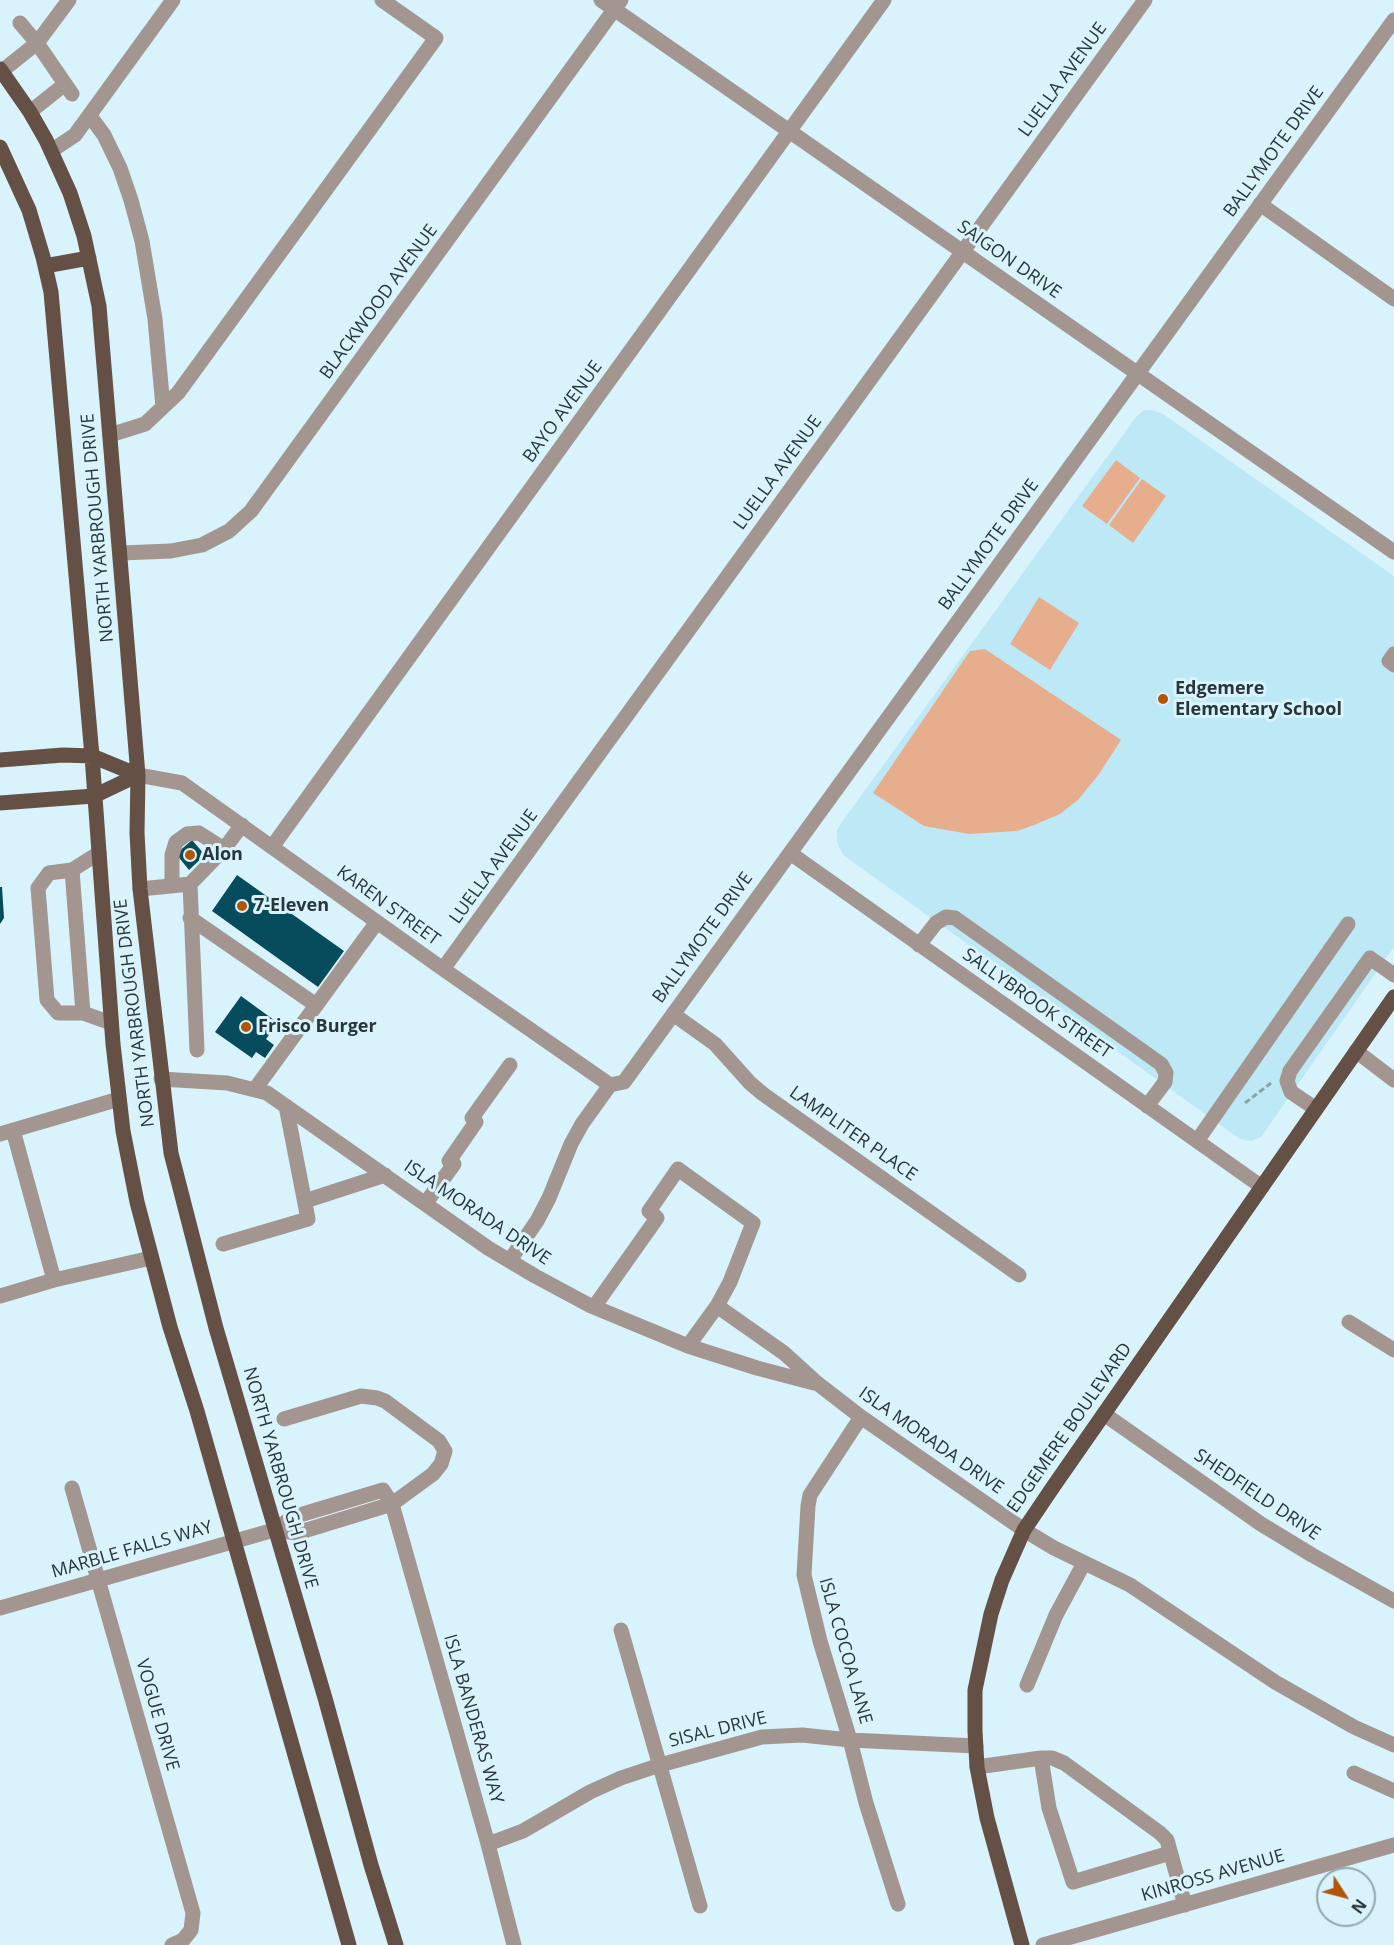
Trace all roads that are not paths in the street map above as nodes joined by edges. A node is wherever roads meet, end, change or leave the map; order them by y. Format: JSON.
{"nodes":[{"id":1,"x":69,"y":0,"type":"edge"},
{"id":2,"x":173,"y":0,"type":"edge"},
{"id":3,"x":382,"y":0,"type":"edge"},
{"id":4,"x":601,"y":0,"type":"edge"},
{"id":5,"x":884,"y":0,"type":"edge"},
{"id":6,"x":1145,"y":0,"type":"edge"},
{"id":7,"x":618,"y":5,"type":"edge"},
{"id":8,"x":1394,"y":20,"type":"edge"},
{"id":9,"x":20,"y":23,"type":"dead end"},
{"id":10,"x":1389,"y":38,"type":"edge"},
{"id":11,"x":37,"y":43,"type":"junction"},
{"id":12,"x":1,"y":70,"type":"edge"},
{"id":13,"x":30,"y":112,"type":"junction"},
{"id":14,"x":90,"y":116,"type":"junction"},
{"id":15,"x":789,"y":131,"type":"junction"},
{"id":16,"x":0,"y":147,"type":"edge"},
{"id":17,"x":51,"y":151,"type":"junction"},
{"id":18,"x":1260,"y":204,"type":"junction"},
{"id":19,"x":963,"y":252,"type":"junction"},
{"id":20,"x":89,"y":258,"type":"junction"},
{"id":21,"x":45,"y":266,"type":"junction"},
{"id":22,"x":1394,"y":299,"type":"edge"},
{"id":23,"x":1137,"y":374,"type":"junction"},
{"id":24,"x":163,"y":407,"type":"junction"},
{"id":25,"x":110,"y":435,"type":"junction"},
{"id":26,"x":1394,"y":552,"type":"edge"},
{"id":27,"x":121,"y":553,"type":"junction"},
{"id":28,"x":1394,"y":654,"type":"edge"},
{"id":29,"x":1394,"y":665,"type":"edge"},
{"id":30,"x":92,"y":756,"type":"junction"},
{"id":31,"x":0,"y":759,"type":"edge"},
{"id":32,"x":138,"y":775,"type":"junction"},
{"id":33,"x":94,"y":796,"type":"junction"},
{"id":34,"x":0,"y":803,"type":"edge"},
{"id":35,"x":242,"y":825,"type":"junction"},
{"id":36,"x":272,"y":846,"type":"junction"},
{"id":37,"x":224,"y":849,"type":"junction"},
{"id":38,"x":99,"y":853,"type":"junction"},
{"id":39,"x":790,"y":853,"type":"junction"},
{"id":40,"x":72,"y":870,"type":"junction"},
{"id":41,"x":190,"y":884,"type":"junction"},
{"id":42,"x":172,"y":886,"type":"junction"},
{"id":43,"x":140,"y":889,"type":"junction"},
{"id":44,"x":190,"y":918,"type":"junction"},
{"id":45,"x":377,"y":922,"type":"junction"},
{"id":46,"x":1348,"y":924,"type":"dead end"},
{"id":47,"x":919,"y":945,"type":"junction"},
{"id":48,"x":443,"y":969,"type":"junction"},
{"id":49,"x":1394,"y":975,"type":"edge"},
{"id":50,"x":1394,"y":997,"type":"edge"},
{"id":51,"x":316,"y":1005,"type":"junction"},
{"id":52,"x":83,"y":1013,"type":"junction"},
{"id":53,"x":673,"y":1014,"type":"junction"},
{"id":54,"x":111,"y":1023,"type":"junction"},
{"id":55,"x":197,"y":1050,"type":"dead end"},
{"id":56,"x":1356,"y":1051,"type":"junction"},
{"id":57,"x":510,"y":1065,"type":"dead end"},
{"id":58,"x":161,"y":1079,"type":"junction"},
{"id":59,"x":1394,"y":1080,"type":"edge"},
{"id":60,"x":610,"y":1085,"type":"junction"},
{"id":61,"x":255,"y":1089,"type":"junction"},
{"id":62,"x":120,"y":1099,"type":"junction"},
{"id":63,"x":286,"y":1106,"type":"junction"},
{"id":64,"x":1147,"y":1106,"type":"junction"},
{"id":65,"x":1316,"y":1109,"type":"junction"},
{"id":66,"x":7,"y":1132,"type":"edge"},
{"id":67,"x":1197,"y":1141,"type":"junction"},
{"id":68,"x":385,"y":1175,"type":"junction"},
{"id":69,"x":1262,"y":1187,"type":"junction"},
{"id":70,"x":305,"y":1201,"type":"junction"},
{"id":71,"x":425,"y":1203,"type":"junction"},
{"id":72,"x":223,"y":1244,"type":"dead end"},
{"id":73,"x":151,"y":1258,"type":"junction"},
{"id":74,"x":510,"y":1260,"type":"junction"},
{"id":75,"x":1019,"y":1275,"type":"dead end"},
{"id":76,"x":54,"y":1280,"type":"junction"},
{"id":77,"x":0,"y":1296,"type":"edge"},
{"id":78,"x":594,"y":1306,"type":"junction"},
{"id":79,"x":717,"y":1306,"type":"junction"},
{"id":80,"x":1349,"y":1322,"type":"dead end"},
{"id":81,"x":688,"y":1346,"type":"junction"},
{"id":82,"x":1394,"y":1350,"type":"edge"},
{"id":83,"x":817,"y":1383,"type":"junction"},
{"id":84,"x":1104,"y":1414,"type":"junction"},
{"id":85,"x":861,"y":1417,"type":"junction"},
{"id":86,"x":284,"y":1419,"type":"dead end"},
{"id":87,"x":72,"y":1488,"type":"dead end"},
{"id":88,"x":392,"y":1504,"type":"junction"},
{"id":89,"x":274,"y":1530,"type":"junction"},
{"id":90,"x":1024,"y":1530,"type":"junction"},
{"id":91,"x":234,"y":1541,"type":"junction"},
{"id":92,"x":1084,"y":1563,"type":"junction"},
{"id":93,"x":98,"y":1580,"type":"junction"},
{"id":94,"x":1394,"y":1601,"type":"edge"},
{"id":95,"x":0,"y":1608,"type":"edge"},
{"id":96,"x":621,"y":1630,"type":"dead end"},
{"id":97,"x":1027,"y":1685,"type":"dead end"},
{"id":98,"x":850,"y":1740,"type":"junction"},
{"id":99,"x":1394,"y":1745,"type":"edge"},
{"id":100,"x":976,"y":1746,"type":"junction"},
{"id":101,"x":1041,"y":1758,"type":"junction"},
{"id":102,"x":660,"y":1765,"type":"junction"},
{"id":103,"x":977,"y":1767,"type":"junction"},
{"id":104,"x":1354,"y":1773,"type":"dead end"},
{"id":105,"x":1394,"y":1791,"type":"edge"},
{"id":106,"x":488,"y":1844,"type":"junction"},
{"id":107,"x":1394,"y":1845,"type":"edge"},
{"id":108,"x":1170,"y":1853,"type":"junction"},
{"id":109,"x":898,"y":1904,"type":"dead end"},
{"id":110,"x":1185,"y":1905,"type":"junction"},
{"id":111,"x":700,"y":1906,"type":"dead end"},
{"id":112,"x":172,"y":1945,"type":"edge"},
{"id":113,"x":349,"y":1945,"type":"edge"},
{"id":114,"x":396,"y":1945,"type":"edge"},
{"id":115,"x":514,"y":1945,"type":"edge"},
{"id":116,"x":1022,"y":1945,"type":"edge"},
{"id":117,"x":1043,"y":1945,"type":"edge"}],
"edges":[{"from":1,"to":11,"type":"street"},
{"from":2,"to":14,"type":"street"},
{"from":3,"to":24,"type":"street"},
{"from":4,"to":7,"type":"street","name":"SAIGON DRIVE"},
{"from":5,"to":15,"type":"street","name":"BAYO AVENUE"},
{"from":6,"to":19,"type":"street","name":"LUELLA AVENUE"},
{"from":7,"to":15,"type":"street","name":"SAIGON DRIVE"},
{"from":7,"to":27,"type":"street","name":"BLACKWOOD AVENUE"},
{"from":8,"to":10,"type":"street","name":"BALLYMOTE DRIVE"},
{"from":9,"to":11,"type":"street"},
{"from":10,"to":18,"type":"street","name":"BALLYMOTE DRIVE"},
{"from":11,"to":12,"type":"street"},
{"from":11,"to":13,"type":"street"},
{"from":12,"to":13,"type":"main road","name":"NORTH YARBROUGH DRIVE"},
{"from":13,"to":17,"type":"main road","name":"NORTH YARBROUGH DRIVE"},
{"from":14,"to":17,"type":"street"},
{"from":14,"to":24,"type":"street"},
{"from":15,"to":19,"type":"street","name":"SAIGON DRIVE"},
{"from":15,"to":36,"type":"street","name":"BAYO AVENUE"},
{"from":16,"to":21,"type":"main road","name":"NORTH YARBROUGH DRIVE"},
{"from":17,"to":20,"type":"main road","name":"NORTH YARBROUGH DRIVE"},
{"from":18,"to":22,"type":"street"},
{"from":18,"to":23,"type":"street","name":"BALLYMOTE DRIVE"},
{"from":19,"to":23,"type":"street","name":"SAIGON DRIVE"},
{"from":19,"to":48,"type":"street","name":"LUELLA AVENUE"},
{"from":20,"to":21,"type":"main road"},
{"from":20,"to":25,"type":"main road","name":"NORTH YARBROUGH DRIVE"},
{"from":21,"to":30,"type":"main road","name":"NORTH YARBROUGH DRIVE"},
{"from":23,"to":26,"type":"street","name":"SAIGON DRIVE"},
{"from":23,"to":39,"type":"street","name":"BALLYMOTE DRIVE"},
{"from":24,"to":25,"type":"street"},
{"from":25,"to":27,"type":"main road","name":"NORTH YARBROUGH DRIVE"},
{"from":27,"to":32,"type":"main road","name":"NORTH YARBROUGH DRIVE"},
{"from":28,"to":29,"type":"street"},
{"from":30,"to":31,"type":"main road"},
{"from":30,"to":32,"type":"main road"},
{"from":30,"to":33,"type":"main road","name":"NORTH YARBROUGH DRIVE"},
{"from":32,"to":33,"type":"main road"},
{"from":32,"to":35,"type":"street","name":"KAREN STREET"},
{"from":32,"to":43,"type":"main road","name":"NORTH YARBROUGH DRIVE"},
{"from":33,"to":34,"type":"main road"},
{"from":33,"to":38,"type":"main road","name":"NORTH YARBROUGH DRIVE"},
{"from":35,"to":36,"type":"street","name":"KAREN STREET"},
{"from":35,"to":37,"type":"street"},
{"from":36,"to":45,"type":"street","name":"KAREN STREET"},
{"from":37,"to":41,"type":"street"},
{"from":37,"to":42,"type":"street"},
{"from":38,"to":40,"type":"street"},
{"from":38,"to":54,"type":"main road","name":"NORTH YARBROUGH DRIVE"},
{"from":39,"to":47,"type":"street","name":"SALLYBROOK STREET"},
{"from":39,"to":53,"type":"street","name":"BALLYMOTE DRIVE"},
{"from":40,"to":52,"type":"street"},
{"from":40,"to":52,"type":"street"},
{"from":41,"to":42,"type":"street"},
{"from":41,"to":44,"type":"street"},
{"from":42,"to":43,"type":"street"},
{"from":43,"to":58,"type":"main road","name":"NORTH YARBROUGH DRIVE"},
{"from":44,"to":51,"type":"street"},
{"from":44,"to":55,"type":"street"},
{"from":45,"to":48,"type":"street","name":"KAREN STREET"},
{"from":45,"to":51,"type":"street"},
{"from":46,"to":67,"type":"street"},
{"from":47,"to":64,"type":"street","name":"SALLYBROOK STREET"},
{"from":47,"to":64,"type":"street"},
{"from":48,"to":60,"type":"street","name":"KAREN STREET"},
{"from":49,"to":65,"type":"street"},
{"from":50,"to":56,"type":"main road","name":"EDGEMERE BOULEVARD"},
{"from":51,"to":61,"type":"street"},
{"from":52,"to":54,"type":"street"},
{"from":53,"to":60,"type":"street","name":"BALLYMOTE DRIVE"},
{"from":53,"to":75,"type":"street","name":"LAMPLITER PLACE"},
{"from":54,"to":62,"type":"main road","name":"NORTH YARBROUGH DRIVE"},
{"from":56,"to":59,"type":"street"},
{"from":56,"to":65,"type":"main road","name":"EDGEMERE BOULEVARD"},
{"from":57,"to":71,"type":"street"},
{"from":58,"to":61,"type":"street","name":"ISLA MORADA DRIVE"},
{"from":58,"to":89,"type":"main road","name":"NORTH YARBROUGH DRIVE"},
{"from":60,"to":74,"type":"street"},
{"from":61,"to":63,"type":"street","name":"ISLA MORADA DRIVE"},
{"from":62,"to":66,"type":"street"},
{"from":62,"to":73,"type":"main road","name":"NORTH YARBROUGH DRIVE"},
{"from":63,"to":68,"type":"street","name":"ISLA MORADA DRIVE"},
{"from":63,"to":70,"type":"street"},
{"from":64,"to":67,"type":"street","name":"SALLYBROOK STREET"},
{"from":65,"to":69,"type":"main road","name":"EDGEMERE BOULEVARD"},
{"from":66,"to":76,"type":"street"},
{"from":67,"to":69,"type":"street","name":"SALLYBROOK STREET"},
{"from":68,"to":70,"type":"street"},
{"from":68,"to":71,"type":"street","name":"ISLA MORADA DRIVE"},
{"from":69,"to":84,"type":"main road","name":"EDGEMERE BOULEVARD"},
{"from":70,"to":72,"type":"street"},
{"from":71,"to":74,"type":"street","name":"ISLA MORADA DRIVE"},
{"from":73,"to":76,"type":"street"},
{"from":73,"to":91,"type":"main road","name":"NORTH YARBROUGH DRIVE"},
{"from":74,"to":78,"type":"street","name":"ISLA MORADA DRIVE"},
{"from":76,"to":77,"type":"street"},
{"from":78,"to":79,"type":"street"},
{"from":78,"to":81,"type":"street","name":"ISLA MORADA DRIVE"},
{"from":79,"to":81,"type":"street"},
{"from":79,"to":83,"type":"street","name":"ISLA MORADA DRIVE"},
{"from":80,"to":82,"type":"street"},
{"from":81,"to":83,"type":"street","name":"ISLA MORADA DRIVE"},
{"from":83,"to":85,"type":"street","name":"ISLA MORADA DRIVE"},
{"from":84,"to":90,"type":"main road","name":"EDGEMERE BOULEVARD"},
{"from":84,"to":94,"type":"street","name":"SHEDFIELD DRIVE"},
{"from":85,"to":90,"type":"street","name":"ISLA MORADA DRIVE"},
{"from":85,"to":98,"type":"street","name":"ISLA COCOA LANE"},
{"from":86,"to":88,"type":"street","name":"MARBLE FALLS WAY"},
{"from":87,"to":93,"type":"street","name":"VOGUE DRIVE"},
{"from":88,"to":89,"type":"street","name":"MARBLE FALLS WAY"},
{"from":88,"to":106,"type":"street","name":"ISLA BANDERAS WAY"},
{"from":89,"to":91,"type":"street","name":"MARBLE FALLS WAY"},
{"from":89,"to":114,"type":"main road","name":"NORTH YARBROUGH DRIVE"},
{"from":90,"to":92,"type":"street","name":"ISLA MORADA DRIVE"},
{"from":90,"to":100,"type":"main road","name":"EDGEMERE BOULEVARD"},
{"from":91,"to":93,"type":"street","name":"MARBLE FALLS WAY"},
{"from":91,"to":113,"type":"main road","name":"NORTH YARBROUGH DRIVE"},
{"from":92,"to":97,"type":"street"},
{"from":92,"to":99,"type":"street","name":"ISLA MORADA DRIVE"},
{"from":93,"to":95,"type":"street","name":"MARBLE FALLS WAY"},
{"from":93,"to":112,"type":"street","name":"VOGUE DRIVE"},
{"from":96,"to":102,"type":"street"},
{"from":98,"to":100,"type":"street","name":"SISAL DRIVE"},
{"from":98,"to":102,"type":"street","name":"SISAL DRIVE"},
{"from":98,"to":109,"type":"street","name":"ISLA COCOA LANE"},
{"from":100,"to":103,"type":"main road","name":"EDGEMERE BOULEVARD"},
{"from":101,"to":103,"type":"street"},
{"from":101,"to":108,"type":"street"},
{"from":101,"to":108,"type":"street"},
{"from":102,"to":106,"type":"street","name":"SISAL DRIVE"},
{"from":102,"to":111,"type":"street"},
{"from":103,"to":116,"type":"main road","name":"EDGEMERE BOULEVARD"},
{"from":104,"to":105,"type":"street"},
{"from":106,"to":115,"type":"street","name":"ISLA BANDERAS WAY"},
{"from":107,"to":110,"type":"street","name":"KINROSS AVENUE"},
{"from":108,"to":110,"type":"street"},
{"from":110,"to":117,"type":"street","name":"KINROSS AVENUE"}]}
